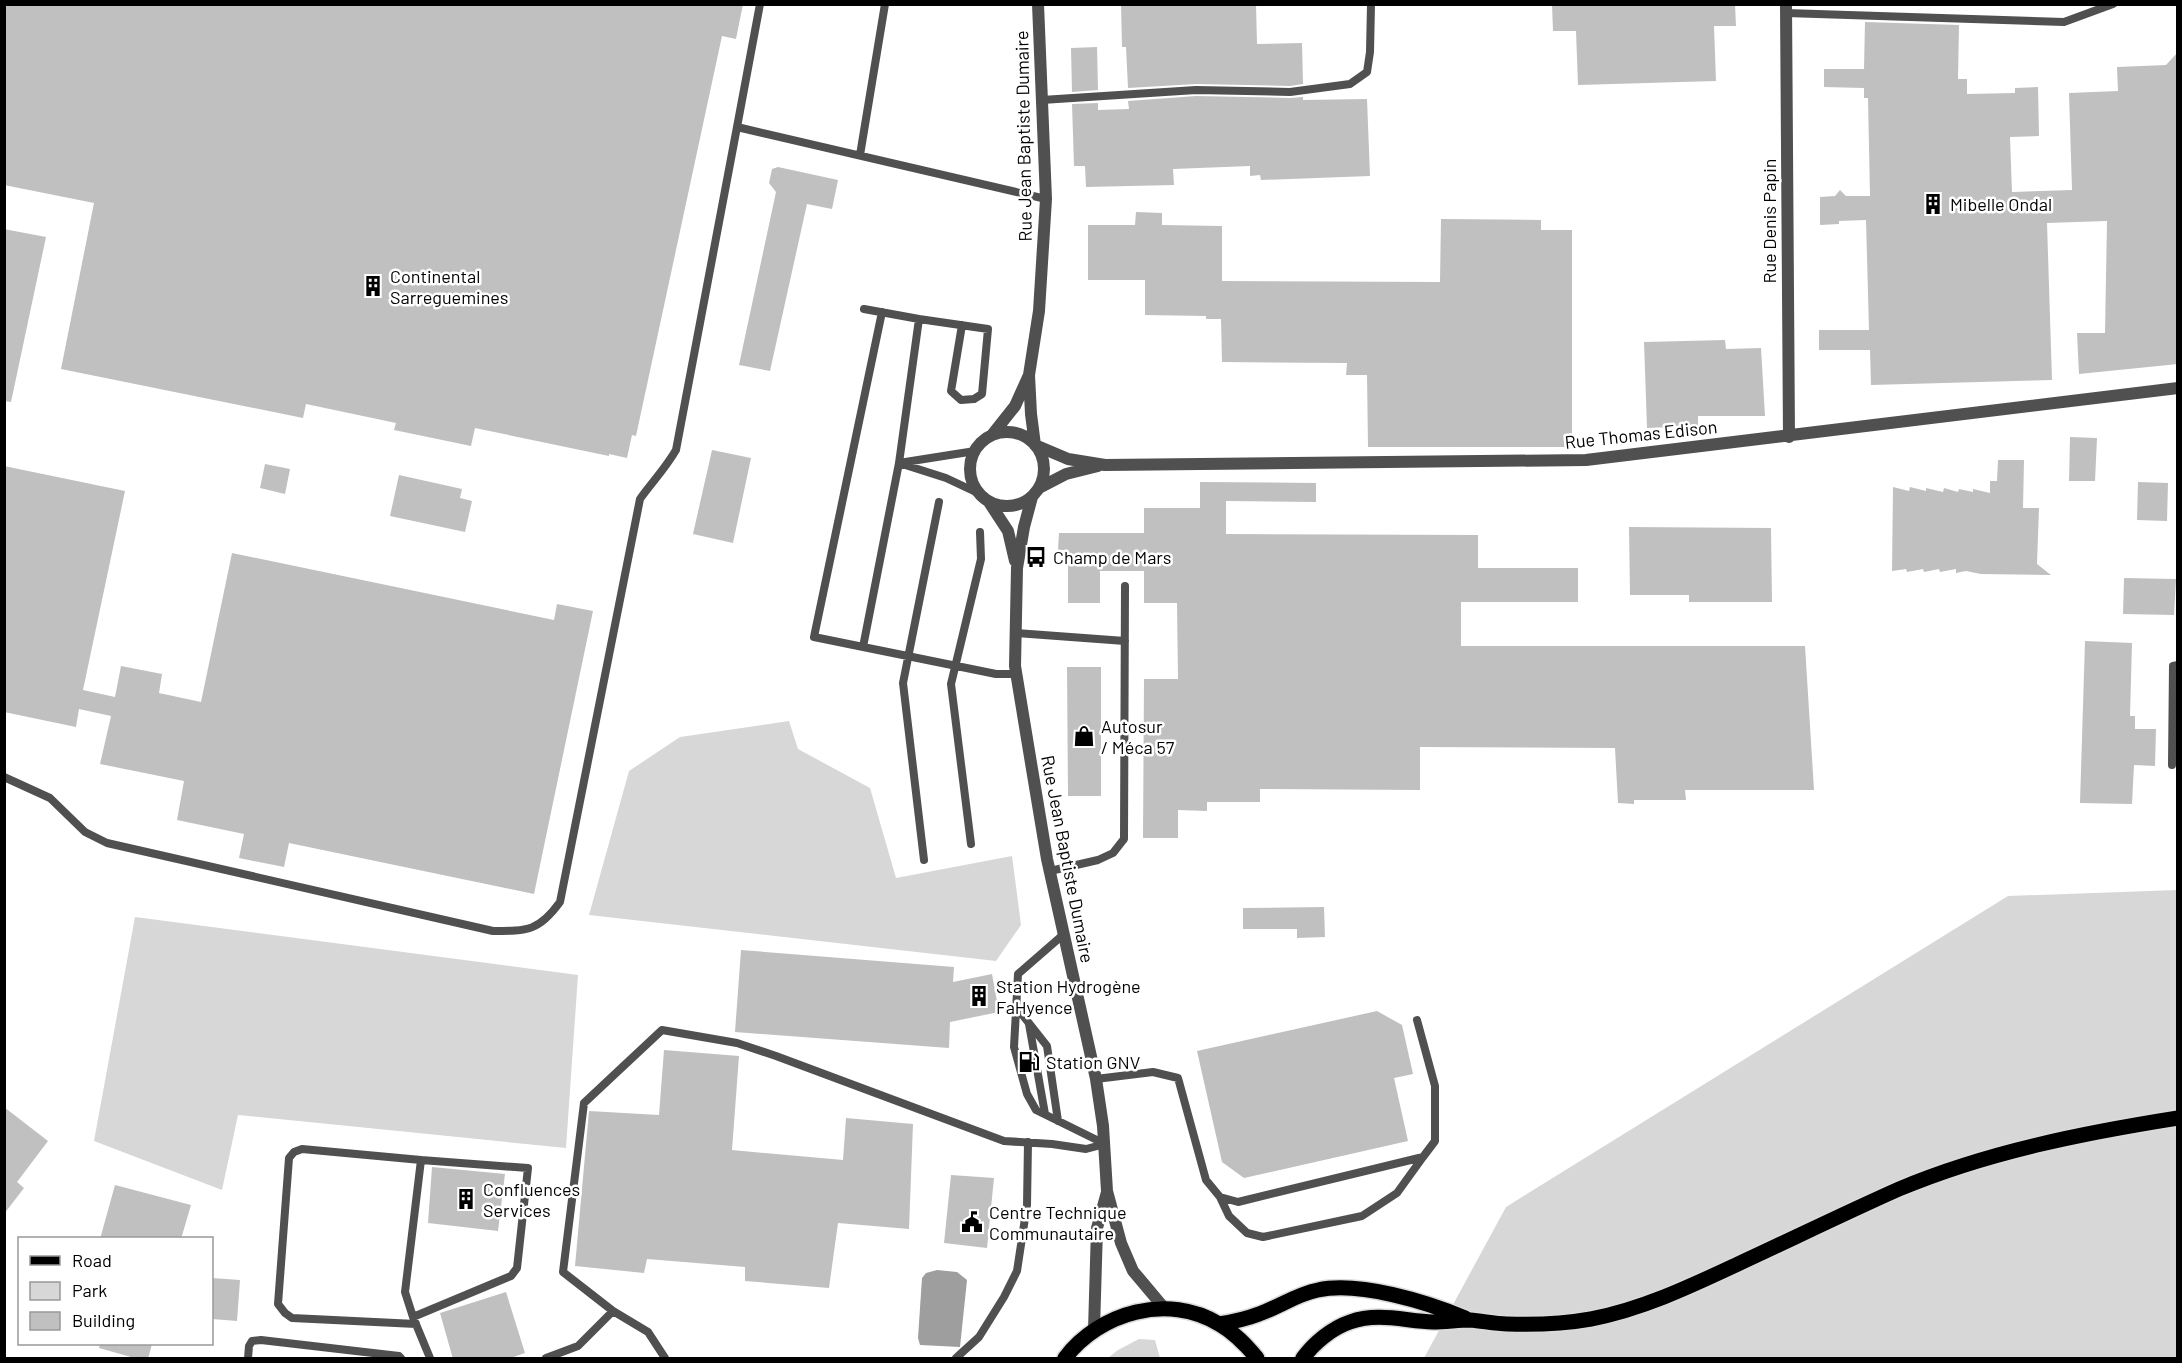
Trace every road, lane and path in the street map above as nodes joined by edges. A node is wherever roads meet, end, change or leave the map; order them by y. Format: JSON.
{"nodes":[{"id":1,"x":760,"y":4,"type":"edge"},
{"id":2,"x":885,"y":4,"type":"edge"},
{"id":3,"x":1038,"y":4,"type":"edge"},
{"id":4,"x":1371,"y":4,"type":"edge"},
{"id":5,"x":2114,"y":4,"type":"edge"},
{"id":6,"x":1786,"y":9,"type":"edge"},
{"id":7,"x":1042,"y":100,"type":"junction"},
{"id":8,"x":737,"y":127,"type":"junction"},
{"id":9,"x":860,"y":155,"type":"junction"},
{"id":10,"x":1046,"y":199,"type":"junction"},
{"id":11,"x":864,"y":309,"type":"dead end"},
{"id":12,"x":882,"y":312,"type":"junction"},
{"id":13,"x":919,"y":319,"type":"junction"},
{"id":14,"x":962,"y":325,"type":"junction"},
{"id":15,"x":1029,"y":375,"type":"junction"},
{"id":16,"x":2178,"y":388,"type":"edge"},
{"id":17,"x":992,"y":435,"type":"junction"},
{"id":18,"x":1789,"y":437,"type":"junction"},
{"id":19,"x":1035,"y":445,"type":"junction"},
{"id":20,"x":975,"y":451,"type":"junction"},
{"id":21,"x":899,"y":464,"type":"junction"},
{"id":22,"x":1105,"y":465,"type":"junction"},
{"id":23,"x":1036,"y":493,"type":"junction"},
{"id":24,"x":984,"y":498,"type":"junction"},
{"id":25,"x":939,"y":502,"type":"dead end"},
{"id":26,"x":980,"y":532,"type":"dead end"},
{"id":27,"x":1017,"y":568,"type":"junction"},
{"id":28,"x":1125,"y":586,"type":"dead end"},
{"id":29,"x":1016,"y":633,"type":"junction"},
{"id":30,"x":1125,"y":641,"type":"junction"},
{"id":31,"x":863,"y":647,"type":"junction"},
{"id":32,"x":908,"y":656,"type":"junction"},
{"id":33,"x":2178,"y":665,"type":"edge"},
{"id":34,"x":955,"y":666,"type":"junction"},
{"id":35,"x":1016,"y":675,"type":"junction"},
{"id":36,"x":2172,"y":765,"type":"dead end"},
{"id":37,"x":4,"y":777,"type":"edge"},
{"id":38,"x":971,"y":844,"type":"dead end"},
{"id":39,"x":924,"y":860,"type":"dead end"},
{"id":40,"x":1050,"y":871,"type":"junction"},
{"id":41,"x":1064,"y":934,"type":"junction"},
{"id":42,"x":1017,"y":1008,"type":"junction"},
{"id":43,"x":1417,"y":1020,"type":"dead end"},
{"id":44,"x":1029,"y":1023,"type":"junction"},
{"id":45,"x":1096,"y":1079,"type":"junction"},
{"id":46,"x":1045,"y":1114,"type":"junction"},
{"id":47,"x":2178,"y":1119,"type":"edge"},
{"id":48,"x":1058,"y":1121,"type":"junction"},
{"id":49,"x":1028,"y":1142,"type":"junction"},
{"id":50,"x":1105,"y":1144,"type":"junction"},
{"id":51,"x":1423,"y":1157,"type":"junction"},
{"id":52,"x":421,"y":1160,"type":"junction"},
{"id":53,"x":1107,"y":1191,"type":"junction"},
{"id":54,"x":1220,"y":1197,"type":"junction"},
{"id":55,"x":1165,"y":1309,"type":"junction"},
{"id":56,"x":613,"y":1311,"type":"junction"},
{"id":57,"x":415,"y":1320,"type":"junction"},
{"id":58,"x":1470,"y":1320,"type":"junction"},
{"id":59,"x":1219,"y":1324,"type":"junction"},
{"id":60,"x":1094,"y":1330,"type":"junction"},
{"id":61,"x":248,"y":1359,"type":"edge"},
{"id":62,"x":401,"y":1359,"type":"edge"},
{"id":63,"x":430,"y":1359,"type":"edge"},
{"id":64,"x":546,"y":1359,"type":"edge"},
{"id":65,"x":665,"y":1359,"type":"edge"},
{"id":66,"x":956,"y":1359,"type":"edge"},
{"id":67,"x":1065,"y":1359,"type":"edge"},
{"id":68,"x":1257,"y":1359,"type":"edge"},
{"id":69,"x":1303,"y":1359,"type":"edge"}],
"edges":[{"from":1,"to":8,"type":"lane"},
{"from":2,"to":9,"type":"lane"},
{"from":3,"to":7,"type":"street","name":"Rue Jean Baptiste Dumaire"},
{"from":4,"to":7,"type":"lane"},
{"from":5,"to":6,"type":"lane"},
{"from":6,"to":18,"type":"street","name":"Rue Denis Papin"},
{"from":7,"to":10,"type":"street","name":"Rue Jean Baptiste Dumaire"},
{"from":8,"to":9,"type":"lane"},
{"from":8,"to":37,"type":"lane"},
{"from":9,"to":10,"type":"lane"},
{"from":10,"to":15,"type":"street","name":"Rue Jean Baptiste Dumaire"},
{"from":11,"to":12,"type":"lane"},
{"from":12,"to":13,"type":"lane"},
{"from":12,"to":31,"type":"lane"},
{"from":13,"to":14,"type":"lane"},
{"from":13,"to":21,"type":"lane"},
{"from":14,"to":14,"type":"lane"},
{"from":15,"to":17,"type":"street","name":"Rue Jean Baptiste Dumaire"},
{"from":15,"to":19,"type":"street","name":"Rue Jean Baptiste Dumaire"},
{"from":16,"to":18,"type":"street","name":"Rue Thomas Edison"},
{"from":17,"to":19,"type":"street"},
{"from":17,"to":20,"type":"street"},
{"from":18,"to":22,"type":"street","name":"Rue Thomas Edison"},
{"from":19,"to":22,"type":"street","name":"Rue Thomas Edison"},
{"from":19,"to":23,"type":"street"},
{"from":20,"to":21,"type":"lane"},
{"from":20,"to":24,"type":"street"},
{"from":21,"to":24,"type":"lane"},
{"from":21,"to":31,"type":"lane"},
{"from":22,"to":23,"type":"street","name":"Rue Thomas Edison"},
{"from":23,"to":24,"type":"street"},
{"from":23,"to":27,"type":"street","name":"Rue Jean Baptiste Dumaire"},
{"from":24,"to":27,"type":"street","name":"Rue Jean Baptiste Dumaire"},
{"from":25,"to":32,"type":"lane"},
{"from":26,"to":34,"type":"lane"},
{"from":27,"to":29,"type":"street","name":"Rue Jean Baptiste Dumaire"},
{"from":28,"to":30,"type":"lane"},
{"from":29,"to":30,"type":"lane"},
{"from":29,"to":35,"type":"street","name":"Rue Jean Baptiste Dumaire"},
{"from":30,"to":40,"type":"lane"},
{"from":31,"to":32,"type":"lane"},
{"from":32,"to":34,"type":"lane"},
{"from":32,"to":39,"type":"lane"},
{"from":33,"to":36,"type":"lane"},
{"from":34,"to":35,"type":"lane"},
{"from":34,"to":38,"type":"lane"},
{"from":35,"to":40,"type":"street","name":"Rue Jean Baptiste Dumaire"},
{"from":40,"to":41,"type":"street","name":"Rue Jean Baptiste Dumaire"},
{"from":41,"to":42,"type":"lane"},
{"from":41,"to":45,"type":"street","name":"Rue Jean Baptiste Dumaire"},
{"from":42,"to":44,"type":"lane"},
{"from":42,"to":46,"type":"lane"},
{"from":43,"to":51,"type":"lane"},
{"from":44,"to":46,"type":"lane"},
{"from":44,"to":48,"type":"lane"},
{"from":45,"to":50,"type":"street","name":"Rue Jean Baptiste Dumaire"},
{"from":45,"to":54,"type":"lane"},
{"from":46,"to":48,"type":"lane"},
{"from":47,"to":58,"type":"main road"},
{"from":48,"to":50,"type":"lane"},
{"from":49,"to":50,"type":"lane"},
{"from":49,"to":56,"type":"lane"},
{"from":49,"to":66,"type":"lane"},
{"from":50,"to":53,"type":"street","name":"Rue Jean Baptiste Dumaire"},
{"from":51,"to":54,"type":"lane"},
{"from":51,"to":54,"type":"lane"},
{"from":52,"to":57,"type":"lane"},
{"from":52,"to":57,"type":"lane"},
{"from":52,"to":57,"type":"lane"},
{"from":53,"to":55,"type":"street","name":"Rue Jean Baptiste Dumaire"},
{"from":53,"to":60,"type":"street","name":"Rue Jean Baptiste Dumaire"},
{"from":55,"to":59,"type":"main road"},
{"from":55,"to":60,"type":"main road"},
{"from":56,"to":64,"type":"lane"},
{"from":56,"to":65,"type":"lane"},
{"from":57,"to":63,"type":"lane"},
{"from":58,"to":59,"type":"main road"},
{"from":58,"to":69,"type":"main road"},
{"from":59,"to":68,"type":"main road"},
{"from":60,"to":67,"type":"main road"},
{"from":61,"to":62,"type":"lane"}]}
